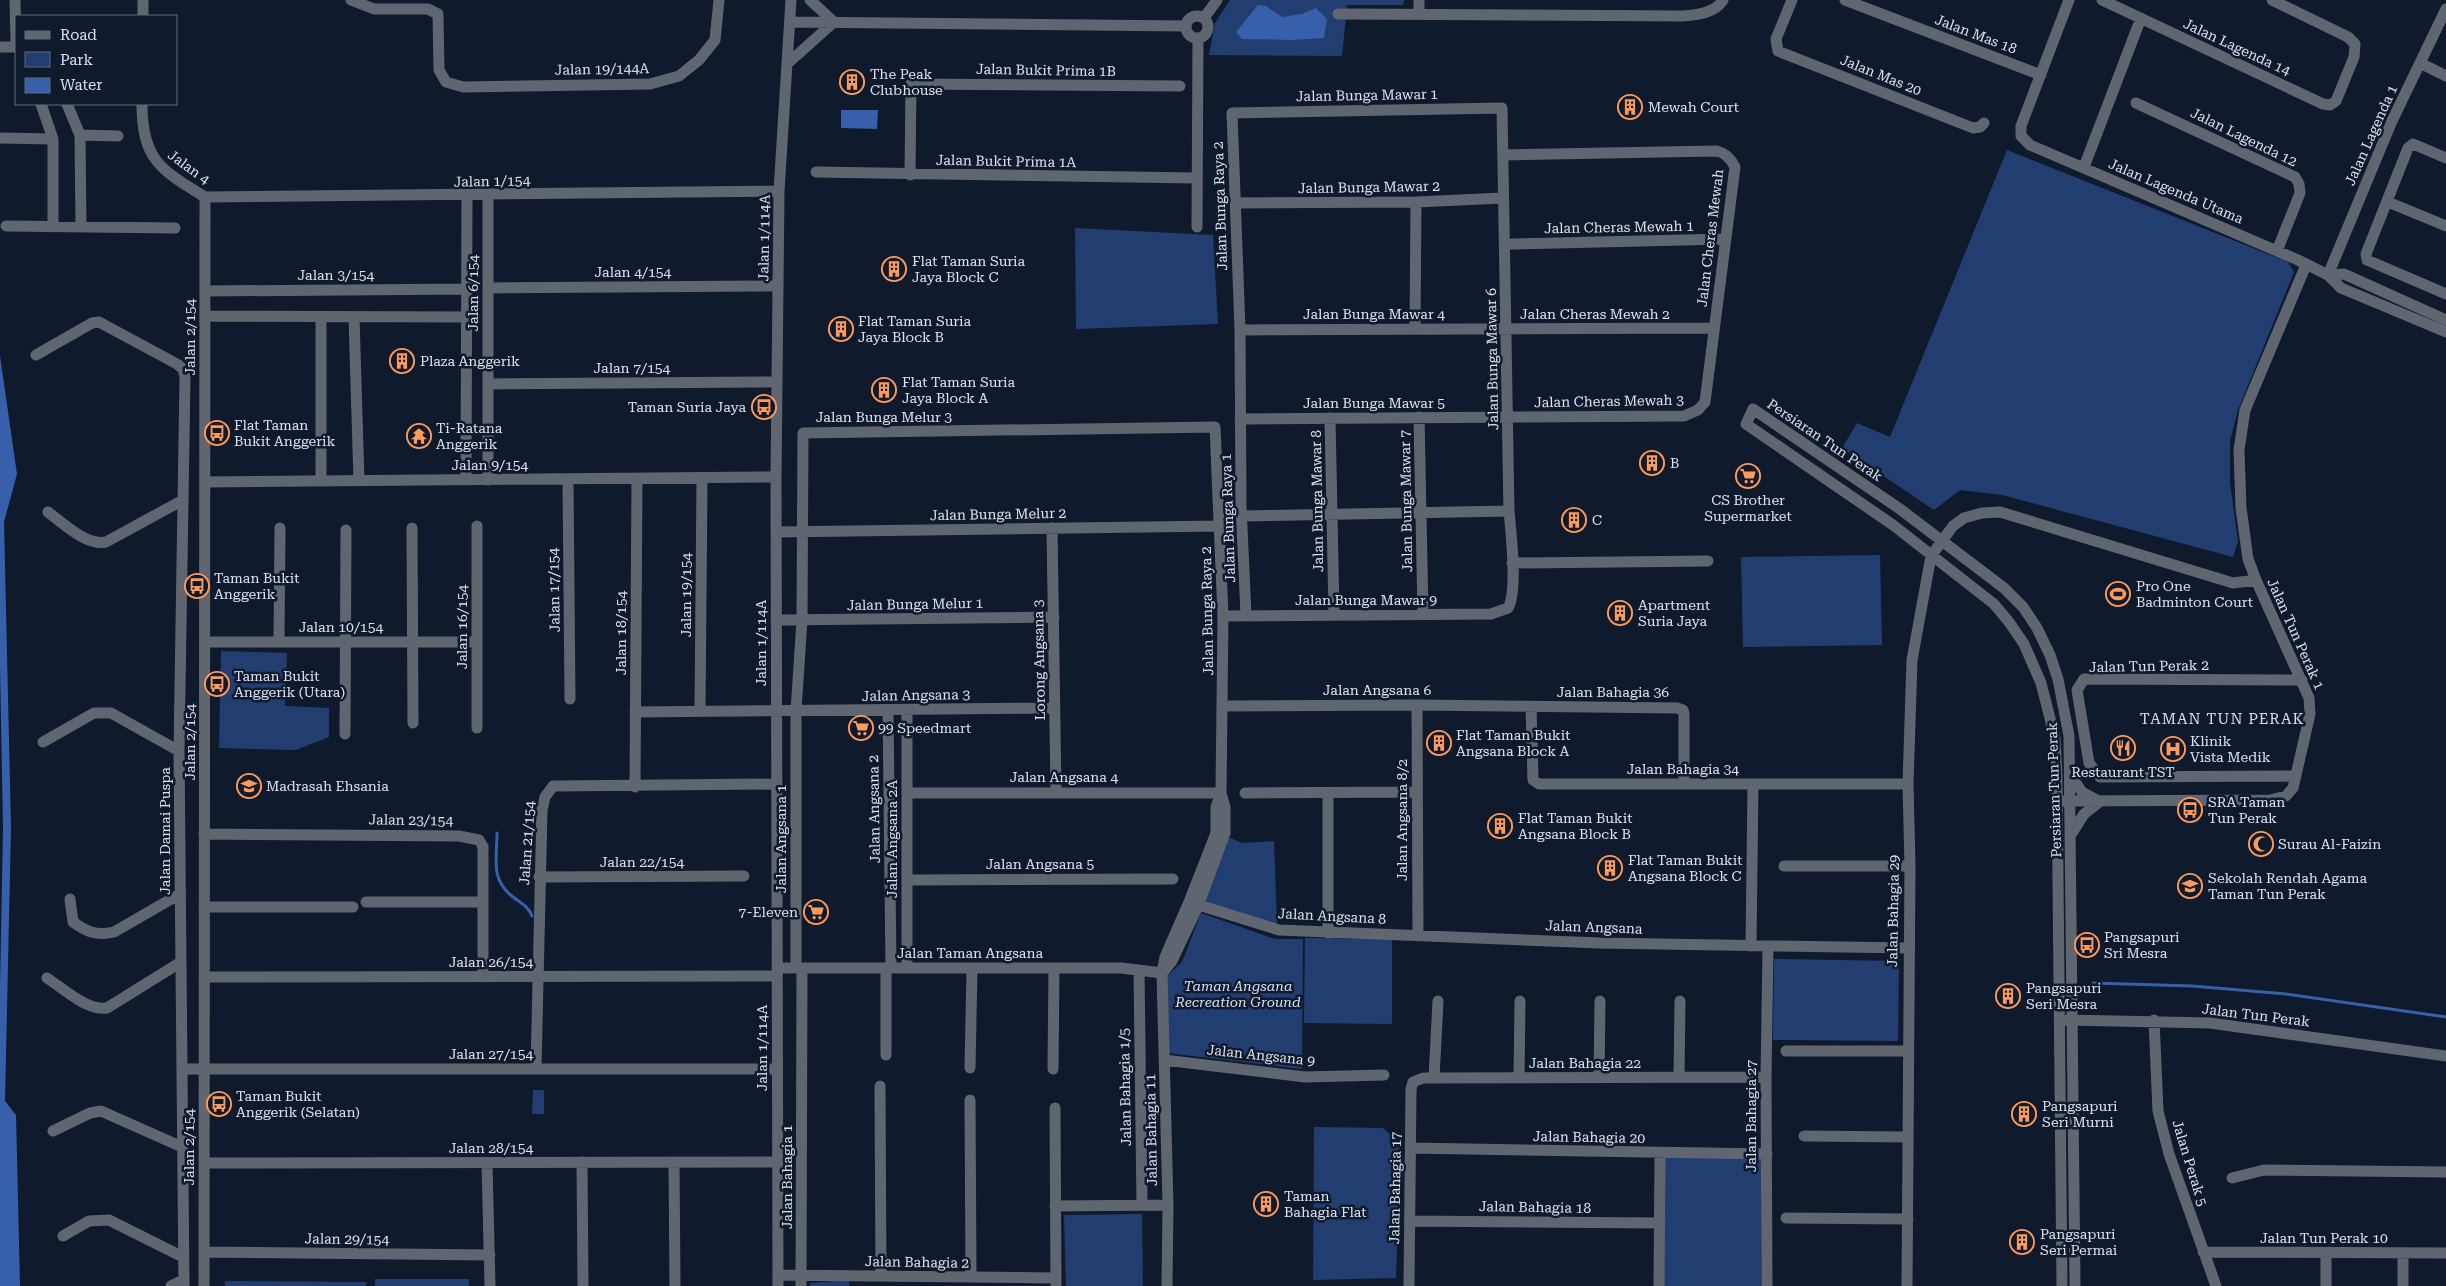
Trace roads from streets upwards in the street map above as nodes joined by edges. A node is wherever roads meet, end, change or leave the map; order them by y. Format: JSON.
{"nodes":[{"id":1,"x":15,"y":0,"type":"edge"},
{"id":2,"x":143,"y":0,"type":"edge"},
{"id":3,"x":351,"y":0,"type":"edge"},
{"id":4,"x":719,"y":0,"type":"edge"},
{"id":5,"x":791,"y":0,"type":"edge"},
{"id":6,"x":810,"y":0,"type":"edge"},
{"id":7,"x":1217,"y":0,"type":"edge"},
{"id":8,"x":1419,"y":0,"type":"edge"},
{"id":9,"x":1723,"y":0,"type":"edge"},
{"id":10,"x":1792,"y":0,"type":"edge"},
{"id":11,"x":1845,"y":0,"type":"edge"},
{"id":12,"x":2068,"y":0,"type":"edge"},
{"id":13,"x":2102,"y":0,"type":"edge"},
{"id":14,"x":2272,"y":0,"type":"edge"},
{"id":15,"x":2446,"y":9,"type":"edge"},
{"id":16,"x":1338,"y":14,"type":"dead end"},
{"id":17,"x":1419,"y":14,"type":"junction"},
{"id":18,"x":143,"y":15,"type":"edge"},
{"id":19,"x":1204,"y":18,"type":"junction"},
{"id":20,"x":2141,"y":18,"type":"junction"},
{"id":21,"x":790,"y":22,"type":"junction"},
{"id":22,"x":834,"y":22,"type":"junction"},
{"id":23,"x":15,"y":23,"type":"edge"},
{"id":24,"x":1186,"y":26,"type":"junction"},
{"id":25,"x":1198,"y":38,"type":"junction"},
{"id":26,"x":0,"y":47,"type":"edge"},
{"id":27,"x":15,"y":47,"type":"edge"},
{"id":28,"x":2420,"y":63,"type":"junction"},
{"id":29,"x":787,"y":64,"type":"junction"},
{"id":30,"x":2041,"y":75,"type":"junction"},
{"id":31,"x":2446,"y":76,"type":"edge"},
{"id":32,"x":1180,"y":86,"type":"dead end"},
{"id":33,"x":2136,"y":103,"type":"dead end"},
{"id":34,"x":41,"y":105,"type":"edge"},
{"id":35,"x":67,"y":105,"type":"edge"},
{"id":36,"x":142,"y":105,"type":"edge"},
{"id":37,"x":1502,"y":108,"type":"joint"},
{"id":38,"x":1232,"y":113,"type":"joint"},
{"id":39,"x":1984,"y":123,"type":"dead end"},
{"id":40,"x":80,"y":135,"type":"junction"},
{"id":41,"x":118,"y":136,"type":"dead end"},
{"id":42,"x":0,"y":138,"type":"edge"},
{"id":43,"x":53,"y":139,"type":"junction"},
{"id":44,"x":1503,"y":155,"type":"junction"},
{"id":45,"x":2446,"y":158,"type":"edge"},
{"id":46,"x":2084,"y":167,"type":"junction"},
{"id":47,"x":816,"y":172,"type":"dead end"},
{"id":48,"x":910,"y":175,"type":"junction"},
{"id":49,"x":1196,"y":178,"type":"junction"},
{"id":50,"x":779,"y":191,"type":"junction"},
{"id":51,"x":467,"y":196,"type":"junction"},
{"id":52,"x":488,"y":196,"type":"junction"},
{"id":53,"x":205,"y":197,"type":"junction"},
{"id":54,"x":1504,"y":198,"type":"junction"},
{"id":55,"x":1416,"y":202,"type":"junction"},
{"id":56,"x":2388,"y":202,"type":"junction"},
{"id":57,"x":1235,"y":203,"type":"junction"},
{"id":58,"x":6,"y":226,"type":"dead end"},
{"id":59,"x":2446,"y":226,"type":"edge"},
{"id":60,"x":53,"y":227,"type":"junction"},
{"id":61,"x":81,"y":227,"type":"junction"},
{"id":62,"x":175,"y":228,"type":"dead end"},
{"id":63,"x":1197,"y":228,"type":"dead end"},
{"id":64,"x":1726,"y":240,"type":"junction"},
{"id":65,"x":1512,"y":244,"type":"dead end"},
{"id":66,"x":2277,"y":251,"type":"junction"},
{"id":67,"x":2306,"y":265,"type":"junction"},
{"id":68,"x":2328,"y":275,"type":"junction"},
{"id":69,"x":778,"y":286,"type":"junction"},
{"id":70,"x":488,"y":288,"type":"junction"},
{"id":71,"x":467,"y":289,"type":"junction"},
{"id":72,"x":205,"y":291,"type":"junction"},
{"id":73,"x":2446,"y":294,"type":"edge"},
{"id":74,"x":205,"y":316,"type":"junction"},
{"id":75,"x":321,"y":317,"type":"junction"},
{"id":76,"x":354,"y":317,"type":"junction"},
{"id":77,"x":466,"y":317,"type":"junction"},
{"id":78,"x":2446,"y":320,"type":"edge"},
{"id":79,"x":1415,"y":328,"type":"junction"},
{"id":80,"x":1713,"y":328,"type":"junction"},
{"id":81,"x":1508,"y":329,"type":"junction"},
{"id":82,"x":1240,"y":330,"type":"junction"},
{"id":83,"x":2446,"y":332,"type":"edge"},
{"id":84,"x":36,"y":355,"type":"dead end"},
{"id":85,"x":777,"y":382,"type":"junction"},
{"id":86,"x":488,"y":384,"type":"junction"},
{"id":87,"x":1704,"y":402,"type":"joint"},
{"id":88,"x":1508,"y":416,"type":"junction"},
{"id":89,"x":1419,"y":417,"type":"junction"},
{"id":90,"x":1330,"y":418,"type":"junction"},
{"id":91,"x":1240,"y":419,"type":"junction"},
{"id":92,"x":1215,"y":428,"type":"joint"},
{"id":93,"x":776,"y":477,"type":"junction"},
{"id":94,"x":637,"y":479,"type":"junction"},
{"id":95,"x":702,"y":479,"type":"junction"},
{"id":96,"x":321,"y":480,"type":"junction"},
{"id":97,"x":466,"y":480,"type":"junction"},
{"id":98,"x":488,"y":480,"type":"junction"},
{"id":99,"x":568,"y":480,"type":"junction"},
{"id":100,"x":359,"y":481,"type":"junction"},
{"id":101,"x":205,"y":482,"type":"junction"},
{"id":102,"x":183,"y":500,"type":"junction"},
{"id":103,"x":1509,"y":511,"type":"junction"},
{"id":104,"x":48,"y":512,"type":"dead end"},
{"id":105,"x":1422,"y":512,"type":"junction"},
{"id":106,"x":1331,"y":513,"type":"junction"},
{"id":107,"x":1242,"y":516,"type":"junction"},
{"id":108,"x":477,"y":526,"type":"dead end"},
{"id":109,"x":1220,"y":526,"type":"junction"},
{"id":110,"x":280,"y":528,"type":"dead end"},
{"id":111,"x":412,"y":528,"type":"dead end"},
{"id":112,"x":1052,"y":528,"type":"junction"},
{"id":113,"x":346,"y":530,"type":"dead end"},
{"id":114,"x":776,"y":532,"type":"junction"},
{"id":115,"x":802,"y":532,"type":"junction"},
{"id":116,"x":1940,"y":542,"type":"junction"},
{"id":117,"x":1931,"y":556,"type":"junction"},
{"id":118,"x":1708,"y":561,"type":"dead end"},
{"id":119,"x":1512,"y":563,"type":"junction"},
{"id":120,"x":2256,"y":580,"type":"junction"},
{"id":121,"x":1508,"y":608,"type":"joint"},
{"id":122,"x":1334,"y":614,"type":"junction"},
{"id":123,"x":1422,"y":614,"type":"junction"},
{"id":124,"x":1246,"y":615,"type":"junction"},
{"id":125,"x":1223,"y":616,"type":"junction"},
{"id":126,"x":1054,"y":617,"type":"junction"},
{"id":127,"x":776,"y":620,"type":"junction"},
{"id":128,"x":802,"y":620,"type":"junction"},
{"id":129,"x":205,"y":642,"type":"junction"},
{"id":130,"x":280,"y":642,"type":"junction"},
{"id":131,"x":346,"y":642,"type":"junction"},
{"id":132,"x":412,"y":642,"type":"junction"},
{"id":133,"x":477,"y":642,"type":"junction"},
{"id":134,"x":2302,"y":680,"type":"junction"},
{"id":135,"x":570,"y":699,"type":"dead end"},
{"id":136,"x":1417,"y":705,"type":"junction"},
{"id":137,"x":1223,"y":706,"type":"junction"},
{"id":138,"x":1531,"y":707,"type":"junction"},
{"id":139,"x":1055,"y":708,"type":"junction"},
{"id":140,"x":888,"y":710,"type":"junction"},
{"id":141,"x":907,"y":710,"type":"junction"},
{"id":142,"x":700,"y":711,"type":"junction"},
{"id":143,"x":777,"y":711,"type":"junction"},
{"id":144,"x":796,"y":711,"type":"junction"},
{"id":145,"x":635,"y":712,"type":"junction"},
{"id":146,"x":413,"y":724,"type":"dead end"},
{"id":147,"x":477,"y":728,"type":"dead end"},
{"id":148,"x":345,"y":734,"type":"dead end"},
{"id":149,"x":43,"y":742,"type":"dead end"},
{"id":150,"x":179,"y":751,"type":"junction"},
{"id":151,"x":2070,"y":774,"type":"junction"},
{"id":152,"x":2296,"y":776,"type":"junction"},
{"id":153,"x":1684,"y":782,"type":"junction"},
{"id":154,"x":777,"y":784,"type":"junction"},
{"id":155,"x":1753,"y":784,"type":"junction"},
{"id":156,"x":1908,"y":784,"type":"junction"},
{"id":157,"x":635,"y":787,"type":"junction"},
{"id":158,"x":1056,"y":792,"type":"junction"},
{"id":159,"x":1417,"y":792,"type":"junction"},
{"id":160,"x":907,"y":793,"type":"junction"},
{"id":161,"x":1221,"y":793,"type":"junction"},
{"id":162,"x":1245,"y":793,"type":"dead end"},
{"id":163,"x":1328,"y":794,"type":"junction"},
{"id":164,"x":2057,"y":801,"type":"junction"},
{"id":165,"x":2072,"y":801,"type":"junction"},
{"id":166,"x":2101,"y":801,"type":"junction"},
{"id":167,"x":2072,"y":833,"type":"junction"},
{"id":168,"x":204,"y":834,"type":"junction"},
{"id":169,"x":1784,"y":866,"type":"dead end"},
{"id":170,"x":1910,"y":866,"type":"junction"},
{"id":171,"x":744,"y":876,"type":"dead end"},
{"id":172,"x":539,"y":877,"type":"junction"},
{"id":173,"x":1173,"y":878,"type":"dead end"},
{"id":174,"x":907,"y":880,"type":"junction"},
{"id":175,"x":180,"y":894,"type":"junction"},
{"id":176,"x":70,"y":899,"type":"dead end"},
{"id":177,"x":366,"y":902,"type":"dead end"},
{"id":178,"x":483,"y":902,"type":"junction"},
{"id":179,"x":1194,"y":904,"type":"junction"},
{"id":180,"x":204,"y":907,"type":"junction"},
{"id":181,"x":353,"y":907,"type":"dead end"},
{"id":182,"x":1328,"y":933,"type":"junction"},
{"id":183,"x":1418,"y":936,"type":"junction"},
{"id":184,"x":1750,"y":946,"type":"junction"},
{"id":185,"x":1768,"y":947,"type":"junction"},
{"id":186,"x":1908,"y":948,"type":"junction"},
{"id":187,"x":181,"y":962,"type":"junction"},
{"id":188,"x":799,"y":968,"type":"junction"},
{"id":189,"x":889,"y":968,"type":"junction"},
{"id":190,"x":907,"y":968,"type":"junction"},
{"id":191,"x":972,"y":968,"type":"junction"},
{"id":192,"x":1054,"y":968,"type":"junction"},
{"id":193,"x":1139,"y":970,"type":"junction"},
{"id":194,"x":777,"y":972,"type":"junction"},
{"id":195,"x":1162,"y":973,"type":"junction"},
{"id":196,"x":483,"y":976,"type":"junction"},
{"id":197,"x":539,"y":976,"type":"junction"},
{"id":198,"x":204,"y":977,"type":"junction"},
{"id":199,"x":47,"y":978,"type":"dead end"},
{"id":200,"x":1438,"y":1001,"type":"dead end"},
{"id":201,"x":1520,"y":1001,"type":"dead end"},
{"id":202,"x":1600,"y":1001,"type":"dead end"},
{"id":203,"x":1680,"y":1001,"type":"dead end"},
{"id":204,"x":2060,"y":1020,"type":"junction"},
{"id":205,"x":2073,"y":1020,"type":"junction"},
{"id":206,"x":2154,"y":1020,"type":"junction"},
{"id":207,"x":1786,"y":1051,"type":"dead end"},
{"id":208,"x":1907,"y":1051,"type":"junction"},
{"id":209,"x":886,"y":1055,"type":"dead end"},
{"id":210,"x":2446,"y":1056,"type":"edge"},
{"id":211,"x":1164,"y":1060,"type":"junction"},
{"id":212,"x":182,"y":1064,"type":"junction"},
{"id":213,"x":204,"y":1064,"type":"junction"},
{"id":214,"x":802,"y":1068,"type":"joint"},
{"id":215,"x":970,"y":1068,"type":"dead end"},
{"id":216,"x":536,"y":1069,"type":"junction"},
{"id":217,"x":778,"y":1069,"type":"junction"},
{"id":218,"x":1054,"y":1070,"type":"dead end"},
{"id":219,"x":1384,"y":1075,"type":"dead end"},
{"id":220,"x":1679,"y":1077,"type":"junction"},
{"id":221,"x":1766,"y":1077,"type":"junction"},
{"id":222,"x":1434,"y":1078,"type":"junction"},
{"id":223,"x":1519,"y":1078,"type":"junction"},
{"id":224,"x":1599,"y":1078,"type":"junction"},
{"id":225,"x":880,"y":1086,"type":"dead end"},
{"id":226,"x":1411,"y":1089,"type":"joint"},
{"id":227,"x":970,"y":1100,"type":"dead end"},
{"id":228,"x":1055,"y":1108,"type":"dead end"},
{"id":229,"x":53,"y":1131,"type":"dead end"},
{"id":230,"x":1804,"y":1136,"type":"dead end"},
{"id":231,"x":1907,"y":1137,"type":"junction"},
{"id":232,"x":182,"y":1147,"type":"junction"},
{"id":233,"x":1411,"y":1148,"type":"junction"},
{"id":234,"x":1660,"y":1153,"type":"junction"},
{"id":235,"x":1766,"y":1154,"type":"junction"},
{"id":236,"x":487,"y":1162,"type":"junction"},
{"id":237,"x":582,"y":1162,"type":"junction"},
{"id":238,"x":674,"y":1162,"type":"junction"},
{"id":239,"x":778,"y":1162,"type":"junction"},
{"id":240,"x":204,"y":1163,"type":"junction"},
{"id":241,"x":2446,"y":1172,"type":"edge"},
{"id":242,"x":2232,"y":1178,"type":"dead end"},
{"id":243,"x":1142,"y":1205,"type":"junction"},
{"id":244,"x":1168,"y":1205,"type":"junction"},
{"id":245,"x":1055,"y":1206,"type":"junction"},
{"id":246,"x":1786,"y":1218,"type":"dead end"},
{"id":247,"x":1908,"y":1219,"type":"junction"},
{"id":248,"x":1410,"y":1221,"type":"junction"},
{"id":249,"x":1660,"y":1223,"type":"junction"},
{"id":250,"x":62,"y":1236,"type":"dead end"},
{"id":251,"x":204,"y":1252,"type":"junction"},
{"id":252,"x":2203,"y":1252,"type":"junction"},
{"id":253,"x":2403,"y":1253,"type":"junction"},
{"id":254,"x":2446,"y":1253,"type":"edge"},
{"id":255,"x":2326,"y":1254,"type":"junction"},
{"id":256,"x":490,"y":1255,"type":"junction"},
{"id":257,"x":183,"y":1257,"type":"junction"},
{"id":258,"x":881,"y":1276,"type":"junction"},
{"id":259,"x":971,"y":1277,"type":"junction"},
{"id":260,"x":778,"y":1280,"type":"edge"},
{"id":261,"x":801,"y":1280,"type":"edge"},
{"id":262,"x":1056,"y":1282,"type":"edge"},
{"id":263,"x":184,"y":1283,"type":"edge"},
{"id":264,"x":171,"y":1286,"type":"edge"},
{"id":265,"x":204,"y":1286,"type":"edge"},
{"id":266,"x":490,"y":1286,"type":"edge"},
{"id":267,"x":583,"y":1286,"type":"edge"},
{"id":268,"x":675,"y":1286,"type":"edge"},
{"id":269,"x":1167,"y":1286,"type":"edge"},
{"id":270,"x":1410,"y":1286,"type":"edge"},
{"id":271,"x":1660,"y":1286,"type":"edge"},
{"id":272,"x":1767,"y":1286,"type":"edge"},
{"id":273,"x":1907,"y":1286,"type":"edge"},
{"id":274,"x":2062,"y":1286,"type":"edge"},
{"id":275,"x":2075,"y":1286,"type":"edge"},
{"id":276,"x":2216,"y":1286,"type":"edge"},
{"id":277,"x":2326,"y":1286,"type":"edge"},
{"id":278,"x":2403,"y":1286,"type":"edge"}],
"edges":[{"from":1,"to":23,"type":"street"},
{"from":2,"to":18,"type":"street"},
{"from":3,"to":4,"type":"street","name":"Jalan 19/144A"},
{"from":5,"to":21,"type":"street","name":"Jalan 1/114A"},
{"from":6,"to":22,"type":"street"},
{"from":7,"to":19,"type":"street"},
{"from":8,"to":17,"type":"street"},
{"from":9,"to":17,"type":"street"},
{"from":10,"to":39,"type":"street","name":"Jalan Mas 20"},
{"from":11,"to":30,"type":"street","name":"Jalan Mas 18"},
{"from":12,"to":30,"type":"street"},
{"from":13,"to":20,"type":"street","name":"Jalan Lagenda 14"},
{"from":14,"to":20,"type":"street","name":"Jalan Lagenda 14"},
{"from":15,"to":28,"type":"street","name":"Jalan Lagenda 1"},
{"from":16,"to":17,"type":"street"},
{"from":19,"to":24,"type":"street"},
{"from":19,"to":25,"type":"street"},
{"from":20,"to":46,"type":"street"},
{"from":21,"to":22,"type":"street"},
{"from":21,"to":29,"type":"street","name":"Jalan 1/114A"},
{"from":22,"to":24,"type":"street"},
{"from":22,"to":29,"type":"street"},
{"from":24,"to":25,"type":"street"},
{"from":25,"to":49,"type":"street"},
{"from":26,"to":27,"type":"street"},
{"from":28,"to":31,"type":"street"},
{"from":28,"to":68,"type":"street","name":"Jalan Lagenda 1"},
{"from":29,"to":50,"type":"street","name":"Jalan 1/114A"},
{"from":30,"to":46,"type":"street","name":"Jalan Lagenda Utama"},
{"from":32,"to":48,"type":"street","name":"Jalan Bukit Prima 1B"},
{"from":33,"to":66,"type":"street","name":"Jalan Lagenda 12"},
{"from":34,"to":43,"type":"street"},
{"from":35,"to":40,"type":"street"},
{"from":36,"to":53,"type":"street","name":"Jalan 4"},
{"from":37,"to":38,"type":"street","name":"Jalan Bunga Mawar 1"},
{"from":37,"to":44,"type":"street","name":"Jalan Bunga Mawar 6"},
{"from":38,"to":57,"type":"street","name":"Jalan Bunga Raya 2"},
{"from":40,"to":41,"type":"street"},
{"from":40,"to":61,"type":"street"},
{"from":42,"to":43,"type":"street"},
{"from":43,"to":60,"type":"street"},
{"from":44,"to":54,"type":"street","name":"Jalan Bunga Mawar 6"},
{"from":44,"to":64,"type":"street","name":"Jalan Cheras Mewah"},
{"from":45,"to":56,"type":"street"},
{"from":46,"to":66,"type":"street","name":"Jalan Lagenda Utama"},
{"from":47,"to":48,"type":"street","name":"Jalan Bukit Prima 1A"},
{"from":48,"to":49,"type":"street","name":"Jalan Bukit Prima 1A"},
{"from":49,"to":63,"type":"street"},
{"from":50,"to":52,"type":"street","name":"Jalan 1/154"},
{"from":50,"to":69,"type":"street","name":"Jalan 1/114A"},
{"from":51,"to":52,"type":"street","name":"Jalan 1/154"},
{"from":51,"to":53,"type":"street","name":"Jalan 1/154"},
{"from":51,"to":71,"type":"street"},
{"from":52,"to":70,"type":"street","name":"Jalan 6/154"},
{"from":53,"to":72,"type":"street","name":"Jalan 2/154"},
{"from":54,"to":55,"type":"street","name":"Jalan Bunga Mawar 2"},
{"from":54,"to":81,"type":"street","name":"Jalan Bunga Mawar 6"},
{"from":55,"to":57,"type":"street","name":"Jalan Bunga Mawar 2"},
{"from":55,"to":79,"type":"street"},
{"from":56,"to":59,"type":"street"},
{"from":56,"to":73,"type":"street"},
{"from":57,"to":82,"type":"street","name":"Jalan Bunga Raya 2"},
{"from":58,"to":60,"type":"street"},
{"from":60,"to":61,"type":"street"},
{"from":61,"to":62,"type":"street"},
{"from":64,"to":65,"type":"street","name":"Jalan Cheras Mewah 1"},
{"from":64,"to":80,"type":"street","name":"Jalan Cheras Mewah"},
{"from":66,"to":67,"type":"street","name":"Jalan Lagenda Utama"},
{"from":67,"to":68,"type":"street","name":"Jalan Lagenda Utama"},
{"from":67,"to":120,"type":"street","name":"Jalan Tun Perak 1"},
{"from":68,"to":78,"type":"street","name":"Jalan Lagenda Utama"},
{"from":68,"to":83,"type":"street","name":"Jalan Lagenda Utama"},
{"from":69,"to":70,"type":"street","name":"Jalan 4/154"},
{"from":69,"to":85,"type":"street","name":"Jalan 1/114A"},
{"from":70,"to":86,"type":"street","name":"Jalan 6/154"},
{"from":71,"to":72,"type":"street","name":"Jalan 3/154"},
{"from":71,"to":77,"type":"street"},
{"from":72,"to":74,"type":"street","name":"Jalan 2/154"},
{"from":74,"to":75,"type":"street"},
{"from":74,"to":101,"type":"street","name":"Jalan 2/154"},
{"from":75,"to":76,"type":"street"},
{"from":75,"to":96,"type":"street"},
{"from":76,"to":77,"type":"street"},
{"from":76,"to":100,"type":"street"},
{"from":77,"to":97,"type":"street"},
{"from":79,"to":81,"type":"street","name":"Jalan Bunga Mawar 4"},
{"from":79,"to":82,"type":"street","name":"Jalan Bunga Mawar 4"},
{"from":80,"to":81,"type":"street","name":"Jalan Cheras Mewah 2"},
{"from":80,"to":87,"type":"street","name":"Jalan Cheras Mewah"},
{"from":81,"to":88,"type":"street","name":"Jalan Bunga Mawar 6"},
{"from":82,"to":91,"type":"street","name":"Jalan Bunga Raya 2"},
{"from":84,"to":102,"type":"street","name":"Jalan Damai Puspa"},
{"from":85,"to":86,"type":"street","name":"Jalan 7/154"},
{"from":85,"to":93,"type":"street","name":"Jalan 1/114A"},
{"from":86,"to":98,"type":"street","name":"Jalan 6/154"},
{"from":87,"to":88,"type":"street","name":"Jalan Cheras Mewah 3"},
{"from":88,"to":89,"type":"street","name":"Jalan Bunga Mawar 5"},
{"from":88,"to":103,"type":"street","name":"Jalan Bunga Mawar 6"},
{"from":89,"to":90,"type":"street","name":"Jalan Bunga Mawar 5"},
{"from":89,"to":105,"type":"street","name":"Jalan Bunga Mawar 7"},
{"from":90,"to":91,"type":"street","name":"Jalan Bunga Mawar 5"},
{"from":90,"to":106,"type":"street","name":"Jalan Bunga Mawar 8"},
{"from":91,"to":107,"type":"street","name":"Jalan Bunga Raya 1"},
{"from":92,"to":109,"type":"street","name":"Jalan Bunga Raya 2"},
{"from":92,"to":115,"type":"street","name":"Jalan Bunga Melur 3"},
{"from":93,"to":95,"type":"street","name":"Jalan 9/154"},
{"from":93,"to":114,"type":"street","name":"Jalan 1/114A"},
{"from":94,"to":95,"type":"street","name":"Jalan 9/154"},
{"from":94,"to":99,"type":"street","name":"Jalan 9/154"},
{"from":94,"to":145,"type":"street","name":"Jalan 18/154"},
{"from":95,"to":142,"type":"street","name":"Jalan 19/154"},
{"from":96,"to":100,"type":"street","name":"Jalan 9/154"},
{"from":96,"to":101,"type":"street","name":"Jalan 9/154"},
{"from":97,"to":98,"type":"street","name":"Jalan 9/154"},
{"from":97,"to":100,"type":"street","name":"Jalan 9/154"},
{"from":98,"to":99,"type":"street","name":"Jalan 9/154"},
{"from":99,"to":135,"type":"street","name":"Jalan 17/154"},
{"from":101,"to":129,"type":"street","name":"Jalan 2/154"},
{"from":102,"to":104,"type":"street"},
{"from":102,"to":150,"type":"street","name":"Jalan Damai Puspa"},
{"from":103,"to":105,"type":"street"},
{"from":103,"to":119,"type":"street","name":"Jalan Bunga Mawar 6"},
{"from":105,"to":106,"type":"street"},
{"from":105,"to":123,"type":"street","name":"Jalan Bunga Mawar 7"},
{"from":106,"to":107,"type":"street"},
{"from":106,"to":122,"type":"street","name":"Jalan Bunga Mawar 8"},
{"from":107,"to":124,"type":"street","name":"Jalan Bunga Raya 1"},
{"from":108,"to":133,"type":"street","name":"Jalan 16/154"},
{"from":109,"to":112,"type":"street","name":"Jalan Bunga Melur 2"},
{"from":109,"to":125,"type":"street","name":"Jalan Bunga Raya 2"},
{"from":110,"to":130,"type":"street"},
{"from":111,"to":132,"type":"street"},
{"from":112,"to":115,"type":"street","name":"Jalan Bunga Melur 2"},
{"from":112,"to":126,"type":"street","name":"Lorong Angsana 3"},
{"from":113,"to":131,"type":"street"},
{"from":114,"to":115,"type":"street","name":"Jalan Bunga Melur 2"},
{"from":114,"to":127,"type":"street","name":"Jalan 1/114A"},
{"from":115,"to":128,"type":"street","name":"Jalan Bunga Melur 3"},
{"from":116,"to":117,"type":"street","name":"Jalan Bahagia 29"},
{"from":116,"to":117,"type":"street","name":"Persiaran Tun Perak"},
{"from":116,"to":120,"type":"street","name":"Jalan Bahagia 29"},
{"from":116,"to":151,"type":"street","name":"Persiaran Tun Perak"},
{"from":117,"to":156,"type":"street","name":"Jalan Bahagia 29"},
{"from":117,"to":164,"type":"street","name":"Persiaran Tun Perak"},
{"from":118,"to":119,"type":"street"},
{"from":119,"to":121,"type":"street","name":"Jalan Bunga Mawar 6"},
{"from":120,"to":134,"type":"street","name":"Jalan Tun Perak 1"},
{"from":121,"to":123,"type":"street","name":"Jalan Bunga Mawar 9"},
{"from":122,"to":123,"type":"street","name":"Jalan Bunga Mawar 9"},
{"from":122,"to":124,"type":"street","name":"Jalan Bunga Mawar 9"},
{"from":124,"to":125,"type":"street","name":"Jalan Bunga Mawar 9"},
{"from":125,"to":137,"type":"street","name":"Jalan Bunga Raya 2"},
{"from":126,"to":128,"type":"street","name":"Jalan Bunga Melur 1"},
{"from":126,"to":139,"type":"street","name":"Lorong Angsana 3"},
{"from":127,"to":128,"type":"street","name":"Jalan Bunga Melur 1"},
{"from":127,"to":143,"type":"street","name":"Jalan 1/114A"},
{"from":128,"to":144,"type":"street","name":"Jalan Bunga Melur 3"},
{"from":129,"to":130,"type":"street","name":"Jalan 10/154"},
{"from":129,"to":168,"type":"street","name":"Jalan 2/154"},
{"from":130,"to":131,"type":"street","name":"Jalan 10/154"},
{"from":131,"to":132,"type":"street","name":"Jalan 10/154"},
{"from":131,"to":148,"type":"street"},
{"from":132,"to":133,"type":"street","name":"Jalan 10/154"},
{"from":132,"to":146,"type":"street"},
{"from":133,"to":147,"type":"street","name":"Jalan 16/154"},
{"from":134,"to":152,"type":"street","name":"Jalan Tun Perak 1"},
{"from":134,"to":152,"type":"street","name":"Jalan Tun Perak 2"},
{"from":136,"to":137,"type":"street","name":"Jalan Angsana 6"},
{"from":136,"to":138,"type":"street","name":"Jalan Angsana 6"},
{"from":136,"to":159,"type":"street","name":"Jalan Angsana 8/2"},
{"from":137,"to":161,"type":"street","name":"Jalan Bunga Raya 2"},
{"from":138,"to":153,"type":"street","name":"Jalan Bahagia 36"},
{"from":138,"to":153,"type":"street","name":"Jalan Bahagia 34"},
{"from":139,"to":141,"type":"street","name":"Jalan Angsana 3"},
{"from":139,"to":158,"type":"street","name":"Lorong Angsana 3"},
{"from":140,"to":141,"type":"street","name":"Jalan Angsana 3"},
{"from":140,"to":144,"type":"street","name":"Jalan Angsana 3"},
{"from":140,"to":189,"type":"street","name":"Jalan Angsana 2"},
{"from":141,"to":160,"type":"street","name":"Jalan Angsana 2A"},
{"from":142,"to":143,"type":"street","name":"Jalan Angsana 3"},
{"from":142,"to":145,"type":"street","name":"Jalan Angsana 3"},
{"from":143,"to":144,"type":"street","name":"Jalan Angsana 3"},
{"from":143,"to":154,"type":"street","name":"Jalan 1/114A"},
{"from":144,"to":188,"type":"street","name":"Jalan Angsana 1"},
{"from":145,"to":157,"type":"street","name":"Jalan 18/154"},
{"from":149,"to":150,"type":"street"},
{"from":150,"to":175,"type":"street","name":"Jalan Damai Puspa"},
{"from":151,"to":165,"type":"street","name":"Persiaran Tun Perak"},
{"from":151,"to":166,"type":"street"},
{"from":152,"to":166,"type":"street","name":"Jalan Tun Perak 1"},
{"from":153,"to":155,"type":"street","name":"Jalan Bahagia 34"},
{"from":154,"to":157,"type":"street","name":"Jalan 21/154"},
{"from":154,"to":194,"type":"street","name":"Jalan 1/114A"},
{"from":155,"to":156,"type":"street","name":"Jalan Bahagia 34"},
{"from":155,"to":184,"type":"street"},
{"from":156,"to":170,"type":"street","name":"Jalan Bahagia 29"},
{"from":157,"to":172,"type":"street","name":"Jalan 21/154"},
{"from":158,"to":160,"type":"street","name":"Jalan Angsana 4"},
{"from":158,"to":161,"type":"street","name":"Jalan Angsana 4"},
{"from":159,"to":163,"type":"street"},
{"from":159,"to":183,"type":"street","name":"Jalan Angsana 8/2"},
{"from":160,"to":174,"type":"street","name":"Jalan Angsana 2A"},
{"from":161,"to":179,"type":"street","name":"Jalan Bunga Raya 2"},
{"from":162,"to":163,"type":"street"},
{"from":163,"to":182,"type":"street"},
{"from":164,"to":165,"type":"street","name":"Jalan Tun Perak 1"},
{"from":164,"to":204,"type":"street","name":"Persiaran Tun Perak"},
{"from":165,"to":166,"type":"street","name":"Jalan Tun Perak 1"},
{"from":165,"to":167,"type":"street","name":"Persiaran Tun Perak"},
{"from":166,"to":167,"type":"street"},
{"from":167,"to":205,"type":"street","name":"Persiaran Tun Perak"},
{"from":168,"to":178,"type":"street","name":"Jalan 23/154"},
{"from":168,"to":180,"type":"street","name":"Jalan 2/154"},
{"from":169,"to":170,"type":"street"},
{"from":170,"to":186,"type":"street","name":"Jalan Bahagia 29"},
{"from":171,"to":172,"type":"street","name":"Jalan 22/154"},
{"from":172,"to":197,"type":"street","name":"Jalan 21/154"},
{"from":173,"to":174,"type":"street","name":"Jalan Angsana 5"},
{"from":174,"to":190,"type":"street","name":"Jalan Angsana 2A"},
{"from":175,"to":176,"type":"street"},
{"from":175,"to":187,"type":"street","name":"Jalan Damai Puspa"},
{"from":177,"to":178,"type":"street"},
{"from":178,"to":196,"type":"street","name":"Jalan 23/154"},
{"from":179,"to":182,"type":"street","name":"Jalan Angsana 8"},
{"from":179,"to":195,"type":"street","name":"Jalan Bunga Raya 2"},
{"from":180,"to":181,"type":"street"},
{"from":180,"to":198,"type":"street","name":"Jalan 2/154"},
{"from":182,"to":183,"type":"street","name":"Jalan Angsana 8"},
{"from":183,"to":184,"type":"street","name":"Jalan Angsana"},
{"from":184,"to":185,"type":"street","name":"Jalan Angsana"},
{"from":185,"to":186,"type":"street","name":"Jalan Angsana"},
{"from":185,"to":221,"type":"street","name":"Jalan Bahagia 27"},
{"from":186,"to":208,"type":"street","name":"Jalan Bahagia 29"},
{"from":187,"to":199,"type":"street"},
{"from":187,"to":212,"type":"street","name":"Jalan Damai Puspa"},
{"from":188,"to":189,"type":"street","name":"Jalan Taman Angsana"},
{"from":188,"to":194,"type":"street","name":"Jalan Taman Angsana"},
{"from":188,"to":214,"type":"street","name":"Jalan Angsana 1"},
{"from":189,"to":190,"type":"street","name":"Jalan Taman Angsana"},
{"from":189,"to":209,"type":"street","name":"Jalan Angsana 2"},
{"from":190,"to":191,"type":"street","name":"Jalan Taman Angsana"},
{"from":191,"to":192,"type":"street","name":"Jalan Taman Angsana"},
{"from":191,"to":215,"type":"street"},
{"from":192,"to":193,"type":"street","name":"Jalan Taman Angsana"},
{"from":192,"to":218,"type":"street"},
{"from":193,"to":195,"type":"street","name":"Jalan Taman Angsana"},
{"from":193,"to":243,"type":"street","name":"Jalan Bahagia 1/5"},
{"from":194,"to":197,"type":"street","name":"Jalan 26/154"},
{"from":194,"to":217,"type":"street","name":"Jalan 1/114A"},
{"from":195,"to":211,"type":"street","name":"Jalan Bahagia 11"},
{"from":196,"to":197,"type":"street","name":"Jalan 26/154"},
{"from":196,"to":198,"type":"street","name":"Jalan 26/154"},
{"from":197,"to":216,"type":"street","name":"Jalan 21/154"},
{"from":198,"to":213,"type":"street","name":"Jalan 2/154"},
{"from":200,"to":222,"type":"street"},
{"from":201,"to":223,"type":"street"},
{"from":202,"to":224,"type":"street"},
{"from":203,"to":220,"type":"street"},
{"from":204,"to":205,"type":"street","name":"Jalan Tun Perak"},
{"from":204,"to":274,"type":"street","name":"Persiaran Tun Perak"},
{"from":205,"to":206,"type":"street","name":"Jalan Tun Perak"},
{"from":205,"to":275,"type":"street","name":"Persiaran Tun Perak"},
{"from":206,"to":210,"type":"street","name":"Jalan Tun Perak"},
{"from":206,"to":252,"type":"street","name":"Jalan Perak 5"},
{"from":207,"to":208,"type":"street"},
{"from":208,"to":231,"type":"street","name":"Jalan Bahagia 29"},
{"from":211,"to":219,"type":"street","name":"Jalan Angsana 9"},
{"from":211,"to":244,"type":"street","name":"Jalan Bahagia 11"},
{"from":212,"to":213,"type":"street","name":"Jalan 27/154"},
{"from":212,"to":232,"type":"street","name":"Jalan Damai Puspa"},
{"from":213,"to":216,"type":"street","name":"Jalan 27/154"},
{"from":213,"to":240,"type":"street","name":"Jalan 2/154"},
{"from":214,"to":261,"type":"street","name":"Jalan Bahagia 1"},
{"from":216,"to":217,"type":"street","name":"Jalan 27/154"},
{"from":217,"to":239,"type":"street","name":"Jalan 1/114A"},
{"from":220,"to":221,"type":"street","name":"Jalan Bahagia 22"},
{"from":220,"to":224,"type":"street","name":"Jalan Bahagia 22"},
{"from":221,"to":235,"type":"street","name":"Jalan Bahagia 27"},
{"from":222,"to":223,"type":"street","name":"Jalan Bahagia 22"},
{"from":222,"to":226,"type":"street","name":"Jalan Bahagia 22"},
{"from":223,"to":224,"type":"street","name":"Jalan Bahagia 22"},
{"from":225,"to":258,"type":"street"},
{"from":226,"to":233,"type":"street","name":"Jalan Bahagia 17"},
{"from":227,"to":259,"type":"street"},
{"from":228,"to":245,"type":"street"},
{"from":229,"to":232,"type":"street"},
{"from":230,"to":231,"type":"street"},
{"from":231,"to":247,"type":"street","name":"Jalan Bahagia 29"},
{"from":232,"to":257,"type":"street","name":"Jalan Damai Puspa"},
{"from":233,"to":234,"type":"street","name":"Jalan Bahagia 20"},
{"from":233,"to":248,"type":"street","name":"Jalan Bahagia 17"},
{"from":234,"to":235,"type":"street","name":"Jalan Bahagia 20"},
{"from":234,"to":249,"type":"street"},
{"from":235,"to":272,"type":"street","name":"Jalan Bahagia 27"},
{"from":236,"to":237,"type":"street","name":"Jalan 28/154"},
{"from":236,"to":240,"type":"street","name":"Jalan 28/154"},
{"from":236,"to":256,"type":"street"},
{"from":237,"to":238,"type":"street","name":"Jalan 28/154"},
{"from":237,"to":267,"type":"street"},
{"from":238,"to":239,"type":"street","name":"Jalan 28/154"},
{"from":238,"to":268,"type":"street"},
{"from":239,"to":260,"type":"street","name":"Jalan 1/114A"},
{"from":240,"to":251,"type":"street","name":"Jalan 2/154"},
{"from":241,"to":242,"type":"street"},
{"from":243,"to":244,"type":"street"},
{"from":243,"to":245,"type":"street"},
{"from":244,"to":269,"type":"street","name":"Jalan Bahagia 11"},
{"from":245,"to":262,"type":"street"},
{"from":246,"to":247,"type":"street"},
{"from":247,"to":273,"type":"street","name":"Jalan Bahagia 29"},
{"from":248,"to":249,"type":"street","name":"Jalan Bahagia 18"},
{"from":248,"to":270,"type":"street","name":"Jalan Bahagia 17"},
{"from":249,"to":271,"type":"street"},
{"from":250,"to":257,"type":"street"},
{"from":251,"to":256,"type":"street","name":"Jalan 29/154"},
{"from":251,"to":265,"type":"street","name":"Jalan 2/154"},
{"from":252,"to":255,"type":"street","name":"Jalan Tun Perak 10"},
{"from":252,"to":276,"type":"street","name":"Jalan Perak 5"},
{"from":253,"to":254,"type":"street","name":"Jalan Tun Perak 10"},
{"from":253,"to":255,"type":"street","name":"Jalan Tun Perak 10"},
{"from":253,"to":278,"type":"street"},
{"from":255,"to":277,"type":"street"},
{"from":256,"to":266,"type":"street"},
{"from":257,"to":263,"type":"street","name":"Jalan Damai Puspa"},
{"from":258,"to":259,"type":"street","name":"Jalan Bahagia 2"},
{"from":258,"to":261,"type":"street","name":"Jalan Bahagia 2"},
{"from":259,"to":262,"type":"street","name":"Jalan Bahagia 2"},
{"from":260,"to":261,"type":"street","name":"Jalan Bahagia 2"},
{"from":263,"to":264,"type":"street"}]}
